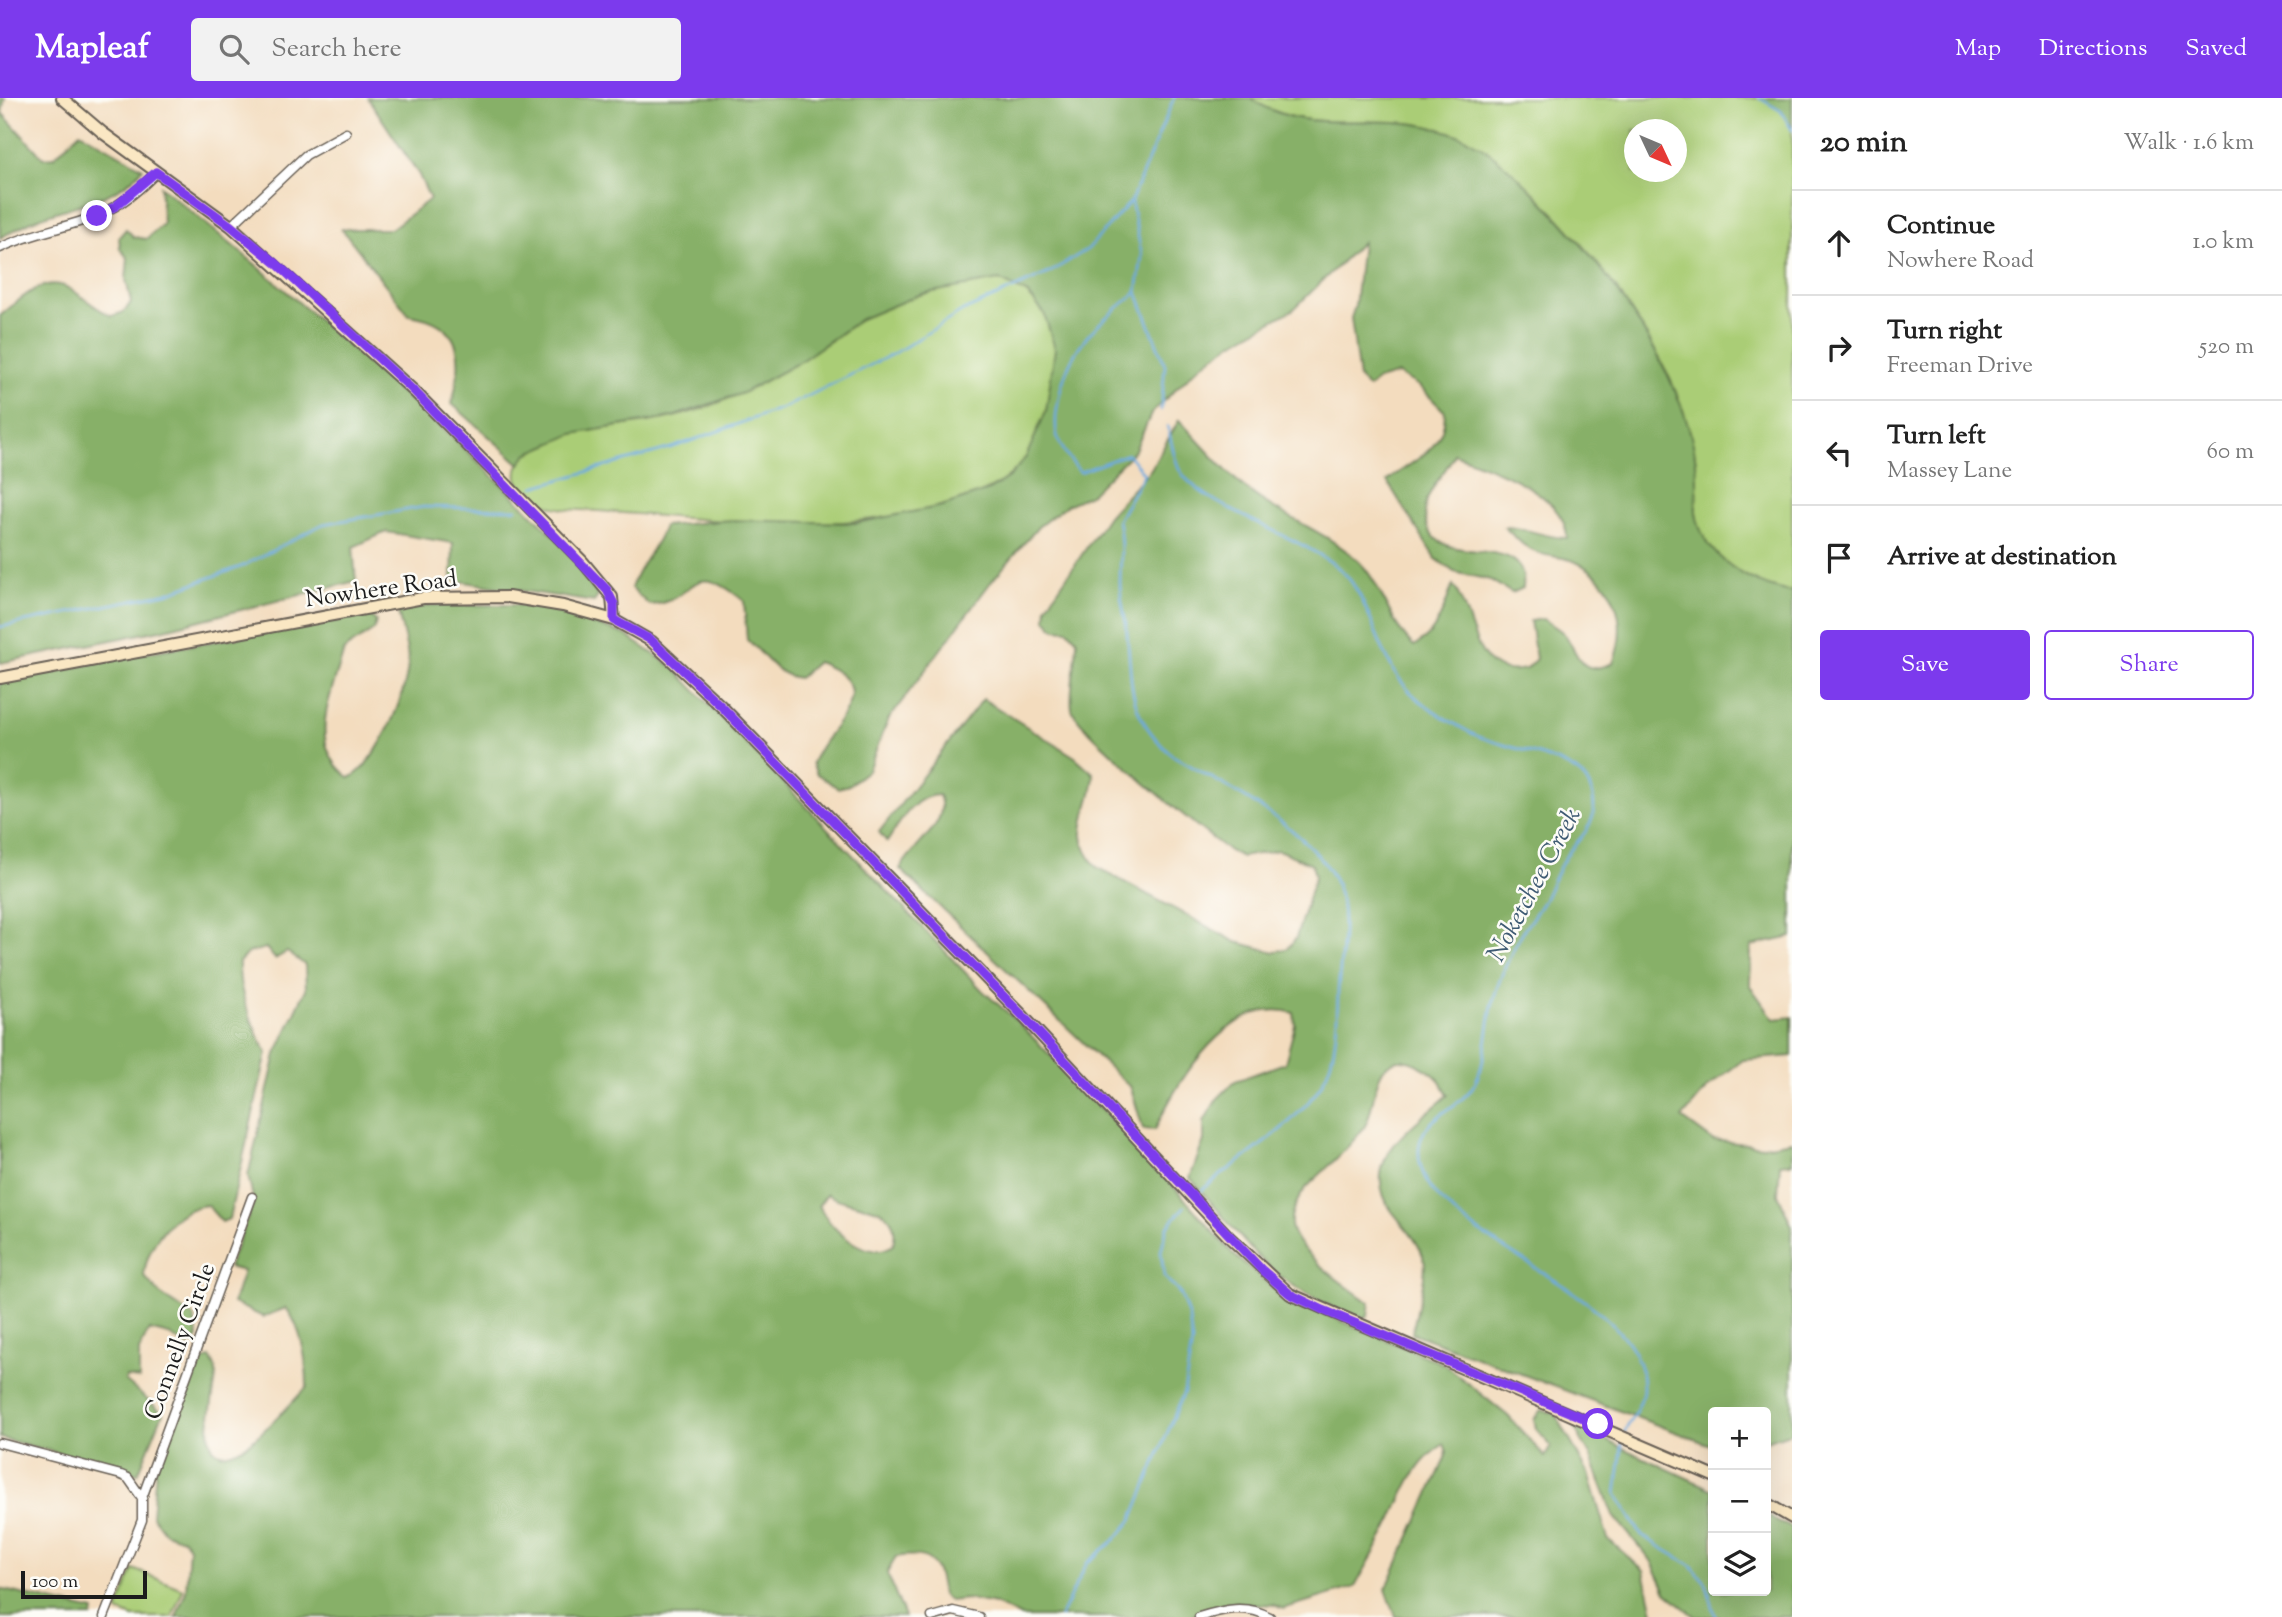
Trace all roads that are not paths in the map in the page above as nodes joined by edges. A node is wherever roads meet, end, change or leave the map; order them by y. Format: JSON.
{"nodes":[{"id":1,"x":62,"y":98,"type":"edge"},
{"id":2,"x":345,"y":133,"type":"dead end"},
{"id":3,"x":156,"y":172,"type":"junction"},
{"id":4,"x":231,"y":226,"type":"junction"},
{"id":5,"x":0,"y":248,"type":"edge"},
{"id":6,"x":614,"y":620,"type":"junction"},
{"id":7,"x":0,"y":678,"type":"edge"},
{"id":8,"x":251,"y":1197,"type":"dead end"},
{"id":9,"x":0,"y":1443,"type":"edge"},
{"id":10,"x":1708,"y":1474,"type":"edge"},
{"id":11,"x":142,"y":1498,"type":"junction"},
{"id":12,"x":1771,"y":1506,"type":"edge"},
{"id":13,"x":1792,"y":1518,"type":"edge"},
{"id":14,"x":104,"y":1617,"type":"edge"},
{"id":15,"x":932,"y":1617,"type":"edge"},
{"id":16,"x":979,"y":1617,"type":"edge"},
{"id":17,"x":1199,"y":1617,"type":"edge"},
{"id":18,"x":1270,"y":1617,"type":"edge"}],
"edges":[{"from":1,"to":3,"type":"street"},
{"from":2,"to":4,"type":"street"},
{"from":3,"to":4,"type":"street"},
{"from":3,"to":5,"type":"street"},
{"from":4,"to":6,"type":"street"},
{"from":6,"to":7,"type":"street","name":"Nowhere Road"},
{"from":6,"to":10,"type":"street","name":"Nowhere Road"},
{"from":8,"to":11,"type":"street","name":"Connelly Circle"},
{"from":9,"to":11,"type":"street"},
{"from":11,"to":14,"type":"street","name":"Connelly Circle"},
{"from":12,"to":13,"type":"street"},
{"from":15,"to":16,"type":"street"},
{"from":17,"to":18,"type":"street"}]}
